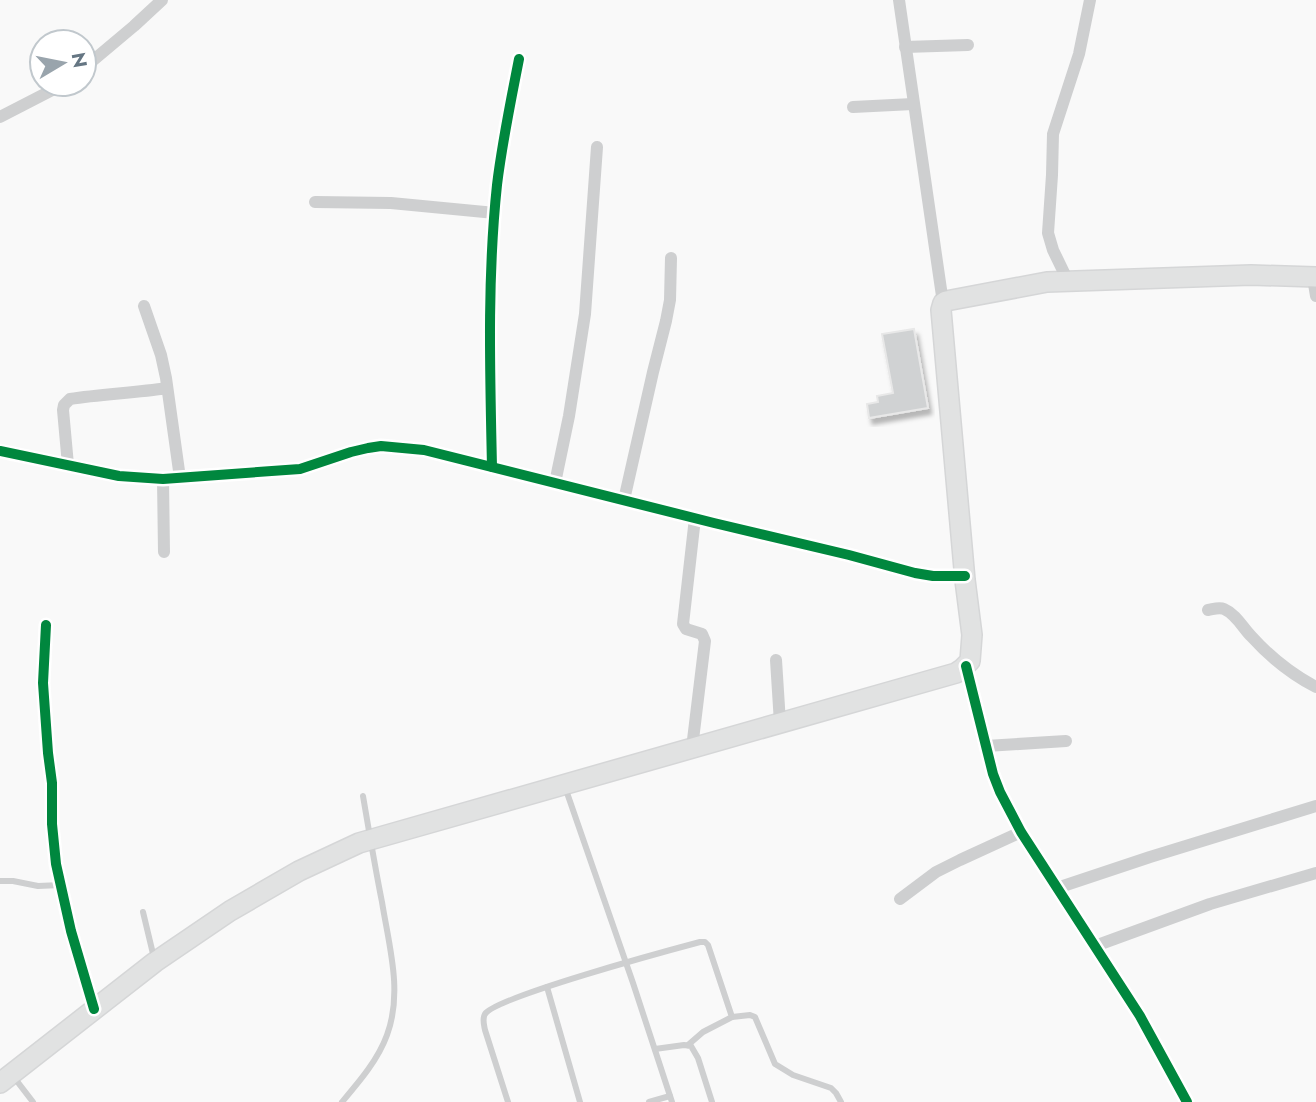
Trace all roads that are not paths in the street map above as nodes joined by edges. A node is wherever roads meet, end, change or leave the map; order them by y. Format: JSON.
{"nodes":[{"id":1,"x":162,"y":0,"type":"edge"},
{"id":2,"x":899,"y":0,"type":"edge"},
{"id":3,"x":1090,"y":0,"type":"edge"},
{"id":4,"x":968,"y":45,"type":"dead end"},
{"id":5,"x":905,"y":47,"type":"junction"},
{"id":6,"x":98,"y":56,"type":"edge"},
{"id":7,"x":519,"y":59,"type":"dead end"},
{"id":8,"x":37,"y":98,"type":"edge"},
{"id":9,"x":914,"y":104,"type":"junction"},
{"id":10,"x":853,"y":107,"type":"dead end"},
{"id":11,"x":0,"y":117,"type":"edge"},
{"id":12,"x":597,"y":147,"type":"dead end"},
{"id":13,"x":315,"y":201,"type":"dead end"},
{"id":14,"x":495,"y":213,"type":"junction"},
{"id":15,"x":671,"y":258,"type":"dead end"},
{"id":16,"x":1068,"y":281,"type":"junction"},
{"id":17,"x":1315,"y":284,"type":"edge"},
{"id":18,"x":943,"y":303,"type":"junction"},
{"id":19,"x":144,"y":306,"type":"dead end"},
{"id":20,"x":167,"y":388,"type":"junction"},
{"id":21,"x":0,"y":451,"type":"edge"},
{"id":22,"x":68,"y":465,"type":"junction"},
{"id":23,"x":492,"y":467,"type":"junction"},
{"id":24,"x":180,"y":478,"type":"junction"},
{"id":25,"x":163,"y":479,"type":"junction"},
{"id":26,"x":555,"y":483,"type":"junction"},
{"id":27,"x":624,"y":500,"type":"junction"},
{"id":28,"x":695,"y":518,"type":"junction"},
{"id":29,"x":164,"y":552,"type":"dead end"},
{"id":30,"x":965,"y":576,"type":"junction"},
{"id":31,"x":1208,"y":610,"type":"dead end"},
{"id":32,"x":46,"y":625,"type":"dead end"},
{"id":33,"x":776,"y":660,"type":"dead end"},
{"id":34,"x":966,"y":666,"type":"junction"},
{"id":35,"x":1316,"y":687,"type":"edge"},
{"id":36,"x":780,"y":723,"type":"junction"},
{"id":37,"x":1066,"y":741,"type":"dead end"},
{"id":38,"x":986,"y":746,"type":"junction"},
{"id":39,"x":692,"y":748,"type":"junction"},
{"id":40,"x":565,"y":785,"type":"junction"},
{"id":41,"x":363,"y":796,"type":"dead end"},
{"id":42,"x":1316,"y":806,"type":"edge"},
{"id":43,"x":1021,"y":832,"type":"junction"},
{"id":44,"x":370,"y":840,"type":"junction"},
{"id":45,"x":1316,"y":873,"type":"edge"},
{"id":46,"x":0,"y":881,"type":"edge"},
{"id":47,"x":61,"y":885,"type":"junction"},
{"id":48,"x":1057,"y":888,"type":"junction"},
{"id":49,"x":900,"y":899,"type":"dead end"},
{"id":50,"x":143,"y":912,"type":"dead end"},
{"id":51,"x":1095,"y":946,"type":"junction"},
{"id":52,"x":155,"y":962,"type":"junction"},
{"id":53,"x":625,"y":962,"type":"junction"},
{"id":54,"x":547,"y":988,"type":"junction"},
{"id":55,"x":94,"y":1009,"type":"junction"},
{"id":56,"x":732,"y":1017,"type":"junction"},
{"id":57,"x":688,"y":1045,"type":"junction"},
{"id":58,"x":655,"y":1049,"type":"junction"},
{"id":59,"x":6,"y":1078,"type":"edge"},
{"id":60,"x":671,"y":1099,"type":"edge"},
{"id":61,"x":33,"y":1102,"type":"edge"},
{"id":62,"x":342,"y":1102,"type":"edge"},
{"id":63,"x":508,"y":1102,"type":"edge"},
{"id":64,"x":580,"y":1102,"type":"edge"},
{"id":65,"x":649,"y":1102,"type":"edge"},
{"id":66,"x":712,"y":1102,"type":"edge"},
{"id":67,"x":841,"y":1102,"type":"edge"},
{"id":68,"x":1187,"y":1102,"type":"edge"}],
"edges":[{"from":1,"to":6,"type":"street"},
{"from":2,"to":5,"type":"street"},
{"from":3,"to":16,"type":"street"},
{"from":4,"to":5,"type":"street"},
{"from":5,"to":9,"type":"street"},
{"from":7,"to":14,"type":"street"},
{"from":8,"to":11,"type":"street"},
{"from":9,"to":10,"type":"street"},
{"from":9,"to":18,"type":"street"},
{"from":12,"to":26,"type":"street"},
{"from":13,"to":14,"type":"street"},
{"from":14,"to":23,"type":"street"},
{"from":15,"to":27,"type":"street"},
{"from":16,"to":17,"type":"main road"},
{"from":16,"to":18,"type":"main road"},
{"from":18,"to":30,"type":"main road"},
{"from":19,"to":20,"type":"street"},
{"from":20,"to":22,"type":"street"},
{"from":20,"to":24,"type":"street"},
{"from":21,"to":22,"type":"street"},
{"from":22,"to":25,"type":"street"},
{"from":23,"to":24,"type":"street"},
{"from":23,"to":26,"type":"street"},
{"from":24,"to":25,"type":"street"},
{"from":25,"to":29,"type":"street"},
{"from":26,"to":27,"type":"street"},
{"from":27,"to":28,"type":"street"},
{"from":28,"to":30,"type":"street"},
{"from":28,"to":39,"type":"street"},
{"from":30,"to":34,"type":"main road"},
{"from":31,"to":35,"type":"street"},
{"from":32,"to":47,"type":"street"},
{"from":33,"to":36,"type":"street"},
{"from":34,"to":36,"type":"main road"},
{"from":34,"to":38,"type":"street"},
{"from":36,"to":39,"type":"main road"},
{"from":37,"to":38,"type":"street"},
{"from":38,"to":43,"type":"street"},
{"from":39,"to":40,"type":"main road"},
{"from":40,"to":44,"type":"main road"},
{"from":40,"to":53,"type":"lane"},
{"from":41,"to":44,"type":"lane"},
{"from":42,"to":48,"type":"street"},
{"from":43,"to":48,"type":"street"},
{"from":43,"to":49,"type":"street"},
{"from":44,"to":52,"type":"main road"},
{"from":44,"to":62,"type":"lane"},
{"from":45,"to":51,"type":"street"},
{"from":46,"to":47,"type":"lane"},
{"from":47,"to":55,"type":"street"},
{"from":48,"to":51,"type":"street"},
{"from":50,"to":52,"type":"lane"},
{"from":51,"to":68,"type":"street"},
{"from":52,"to":55,"type":"main road"},
{"from":53,"to":54,"type":"lane"},
{"from":53,"to":56,"type":"lane"},
{"from":53,"to":58,"type":"lane"},
{"from":54,"to":63,"type":"lane"},
{"from":54,"to":64,"type":"lane"},
{"from":55,"to":59,"type":"main road"},
{"from":56,"to":57,"type":"lane"},
{"from":56,"to":67,"type":"lane"},
{"from":57,"to":58,"type":"lane"},
{"from":57,"to":66,"type":"lane"},
{"from":58,"to":60,"type":"lane"},
{"from":59,"to":61,"type":"lane"},
{"from":60,"to":65,"type":"lane"}]}
